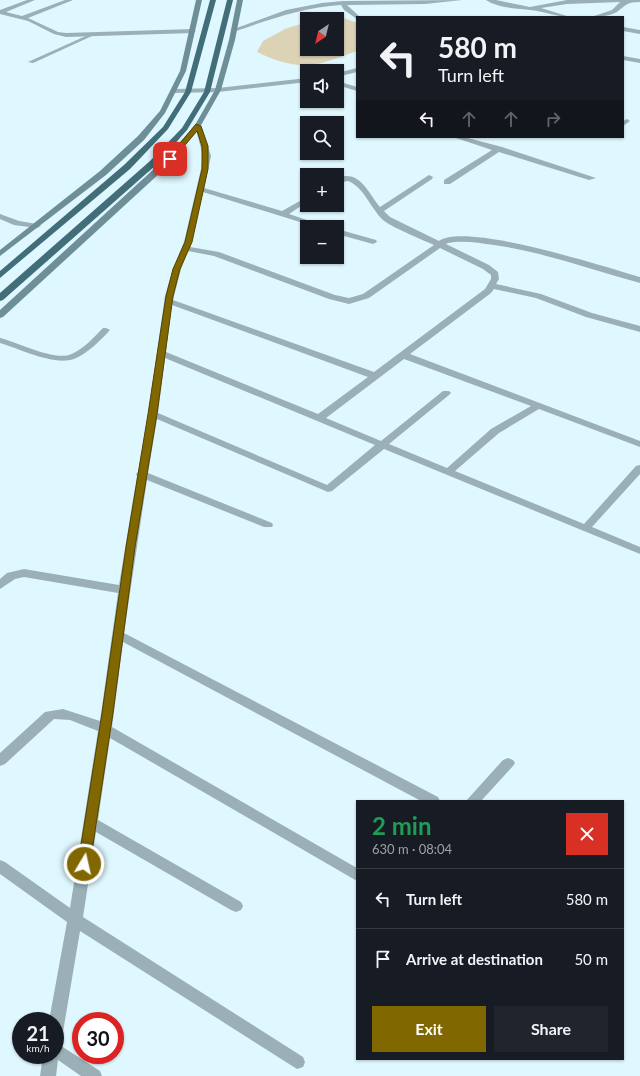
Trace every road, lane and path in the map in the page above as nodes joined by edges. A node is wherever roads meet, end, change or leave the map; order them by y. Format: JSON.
{"nodes":[{"id":1,"x":32,"y":0,"type":"edge"},
{"id":2,"x":70,"y":0,"type":"edge"},
{"id":3,"x":199,"y":0,"type":"edge"},
{"id":4,"x":213,"y":0,"type":"edge"},
{"id":5,"x":230,"y":0,"type":"edge"},
{"id":6,"x":240,"y":0,"type":"edge"},
{"id":7,"x":459,"y":0,"type":"edge"},
{"id":8,"x":489,"y":0,"type":"edge"},
{"id":9,"x":640,"y":0,"type":"edge"},
{"id":10,"x":446,"y":1,"type":"edge"},
{"id":11,"x":593,"y":1,"type":"edge"},
{"id":12,"x":630,"y":1,"type":"edge"},
{"id":13,"x":343,"y":3,"type":"junction"},
{"id":14,"x":528,"y":9,"type":"junction"},
{"id":15,"x":0,"y":12,"type":"edge"},
{"id":16,"x":356,"y":16,"type":"edge"},
{"id":17,"x":563,"y":16,"type":"edge"},
{"id":18,"x":597,"y":16,"type":"edge"},
{"id":19,"x":22,"y":18,"type":"junction"},
{"id":20,"x":624,"y":29,"type":"edge"},
{"id":21,"x":234,"y":30,"type":"junction"},
{"id":22,"x":193,"y":31,"type":"junction"},
{"id":23,"x":638,"y":31,"type":"edge"},
{"id":24,"x":90,"y":36,"type":"junction"},
{"id":25,"x":624,"y":58,"type":"edge"},
{"id":26,"x":31,"y":62,"type":"dead end"},
{"id":27,"x":640,"y":62,"type":"edge"},
{"id":28,"x":356,"y":70,"type":"edge"},
{"id":29,"x":344,"y":73,"type":"edge"},
{"id":30,"x":300,"y":81,"type":"edge"},
{"id":31,"x":344,"y":85,"type":"edge"},
{"id":32,"x":356,"y":89,"type":"edge"},
{"id":33,"x":218,"y":90,"type":"junction"},
{"id":34,"x":174,"y":91,"type":"junction"},
{"id":35,"x":198,"y":126,"type":"junction"},
{"id":36,"x":460,"y":138,"type":"edge"},
{"id":37,"x":498,"y":149,"type":"junction"},
{"id":38,"x":429,"y":177,"type":"dead end"},
{"id":39,"x":344,"y":178,"type":"edge"},
{"id":40,"x":592,"y":178,"type":"dead end"},
{"id":41,"x":447,"y":182,"type":"dead end"},
{"id":42,"x":201,"y":189,"type":"junction"},
{"id":43,"x":300,"y":203,"type":"edge"},
{"id":44,"x":379,"y":211,"type":"junction"},
{"id":45,"x":283,"y":214,"type":"junction"},
{"id":46,"x":0,"y":216,"type":"edge"},
{"id":47,"x":302,"y":220,"type":"edge"},
{"id":48,"x":36,"y":226,"type":"junction"},
{"id":49,"x":344,"y":233,"type":"edge"},
{"id":50,"x":373,"y":242,"type":"dead end"},
{"id":51,"x":441,"y":244,"type":"junction"},
{"id":52,"x":185,"y":248,"type":"junction"},
{"id":53,"x":0,"y":254,"type":"edge"},
{"id":54,"x":0,"y":275,"type":"edge"},
{"id":55,"x":640,"y":280,"type":"edge"},
{"id":56,"x":492,"y":286,"type":"junction"},
{"id":57,"x":0,"y":298,"type":"edge"},
{"id":58,"x":168,"y":301,"type":"junction"},
{"id":59,"x":0,"y":315,"type":"edge"},
{"id":60,"x":640,"y":329,"type":"edge"},
{"id":61,"x":106,"y":330,"type":"dead end"},
{"id":62,"x":0,"y":340,"type":"edge"},
{"id":63,"x":160,"y":353,"type":"junction"},
{"id":64,"x":403,"y":355,"type":"junction"},
{"id":65,"x":375,"y":376,"type":"junction"},
{"id":66,"x":446,"y":393,"type":"dead end"},
{"id":67,"x":538,"y":406,"type":"junction"},
{"id":68,"x":152,"y":414,"type":"junction"},
{"id":69,"x":319,"y":418,"type":"junction"},
{"id":70,"x":382,"y":444,"type":"junction"},
{"id":71,"x":640,"y":444,"type":"edge"},
{"id":72,"x":640,"y":468,"type":"edge"},
{"id":73,"x":448,"y":472,"type":"junction"},
{"id":74,"x":141,"y":474,"type":"junction"},
{"id":75,"x":268,"y":526,"type":"dead end"},
{"id":76,"x":585,"y":529,"type":"junction"},
{"id":77,"x":640,"y":551,"type":"edge"},
{"id":78,"x":0,"y":585,"type":"edge"},
{"id":79,"x":124,"y":590,"type":"junction"},
{"id":80,"x":119,"y":635,"type":"junction"},
{"id":81,"x":105,"y":729,"type":"junction"},
{"id":82,"x":0,"y":762,"type":"edge"},
{"id":83,"x":508,"y":764,"type":"dead end"},
{"id":84,"x":431,"y":800,"type":"edge"},
{"id":85,"x":474,"y":800,"type":"edge"},
{"id":86,"x":90,"y":822,"type":"junction"},
{"id":87,"x":0,"y":866,"type":"edge"},
{"id":88,"x":356,"y":874,"type":"edge"},
{"id":89,"x":236,"y":906,"type":"dead end"},
{"id":90,"x":75,"y":920,"type":"junction"},
{"id":91,"x":59,"y":1012,"type":"edge"},
{"id":92,"x":64,"y":1055,"type":"edge"},
{"id":93,"x":296,"y":1062,"type":"dead end"},
{"id":94,"x":50,"y":1064,"type":"edge"},
{"id":95,"x":48,"y":1076,"type":"edge"},
{"id":96,"x":94,"y":1076,"type":"edge"}],
"edges":[{"from":1,"to":15,"type":"street"},
{"from":2,"to":19,"type":"street"},
{"from":3,"to":22,"type":"main road"},
{"from":4,"to":54,"type":"highway"},
{"from":5,"to":57,"type":"highway"},
{"from":6,"to":21,"type":"main road"},
{"from":7,"to":10,"type":"street"},
{"from":8,"to":14,"type":"street"},
{"from":9,"to":12,"type":"street"},
{"from":10,"to":13,"type":"street"},
{"from":11,"to":12,"type":"street"},
{"from":11,"to":14,"type":"street"},
{"from":12,"to":18,"type":"street"},
{"from":13,"to":16,"type":"street"},
{"from":13,"to":21,"type":"street"},
{"from":14,"to":17,"type":"street"},
{"from":15,"to":19,"type":"street"},
{"from":19,"to":24,"type":"street"},
{"from":20,"to":23,"type":"street"},
{"from":21,"to":33,"type":"main road"},
{"from":22,"to":24,"type":"street"},
{"from":22,"to":34,"type":"main road"},
{"from":24,"to":26,"type":"lane"},
{"from":25,"to":27,"type":"street"},
{"from":28,"to":29,"type":"street"},
{"from":30,"to":33,"type":"street"},
{"from":31,"to":32,"type":"street"},
{"from":33,"to":34,"type":"street"},
{"from":33,"to":35,"type":"main road"},
{"from":34,"to":48,"type":"main road"},
{"from":35,"to":42,"type":"street"},
{"from":35,"to":59,"type":"main road"},
{"from":36,"to":37,"type":"street"},
{"from":37,"to":40,"type":"street"},
{"from":37,"to":41,"type":"street"},
{"from":38,"to":44,"type":"street"},
{"from":39,"to":44,"type":"street"},
{"from":42,"to":45,"type":"street"},
{"from":42,"to":52,"type":"street"},
{"from":43,"to":45,"type":"street"},
{"from":44,"to":51,"type":"street"},
{"from":45,"to":47,"type":"street"},
{"from":46,"to":48,"type":"street"},
{"from":48,"to":53,"type":"main road"},
{"from":49,"to":50,"type":"street"},
{"from":51,"to":52,"type":"street"},
{"from":51,"to":55,"type":"street"},
{"from":51,"to":56,"type":"street"},
{"from":52,"to":58,"type":"street"},
{"from":56,"to":60,"type":"street"},
{"from":56,"to":64,"type":"street"},
{"from":58,"to":63,"type":"street"},
{"from":58,"to":65,"type":"street"},
{"from":61,"to":62,"type":"lane"},
{"from":63,"to":68,"type":"street"},
{"from":63,"to":69,"type":"street"},
{"from":64,"to":65,"type":"street"},
{"from":64,"to":67,"type":"street"},
{"from":65,"to":69,"type":"street"},
{"from":66,"to":70,"type":"street"},
{"from":67,"to":71,"type":"street"},
{"from":67,"to":73,"type":"street"},
{"from":68,"to":70,"type":"street"},
{"from":68,"to":74,"type":"street"},
{"from":69,"to":70,"type":"street"},
{"from":70,"to":73,"type":"street"},
{"from":72,"to":76,"type":"street"},
{"from":73,"to":76,"type":"street"},
{"from":74,"to":75,"type":"street"},
{"from":74,"to":79,"type":"street"},
{"from":76,"to":77,"type":"street"},
{"from":78,"to":79,"type":"street"},
{"from":79,"to":80,"type":"street"},
{"from":80,"to":81,"type":"street"},
{"from":80,"to":84,"type":"street"},
{"from":81,"to":82,"type":"street"},
{"from":81,"to":86,"type":"street"},
{"from":81,"to":88,"type":"street"},
{"from":83,"to":85,"type":"street"},
{"from":86,"to":89,"type":"street"},
{"from":86,"to":90,"type":"street"},
{"from":87,"to":90,"type":"street"},
{"from":90,"to":91,"type":"street"},
{"from":90,"to":93,"type":"street"},
{"from":92,"to":96,"type":"street"},
{"from":94,"to":95,"type":"street"}]}
